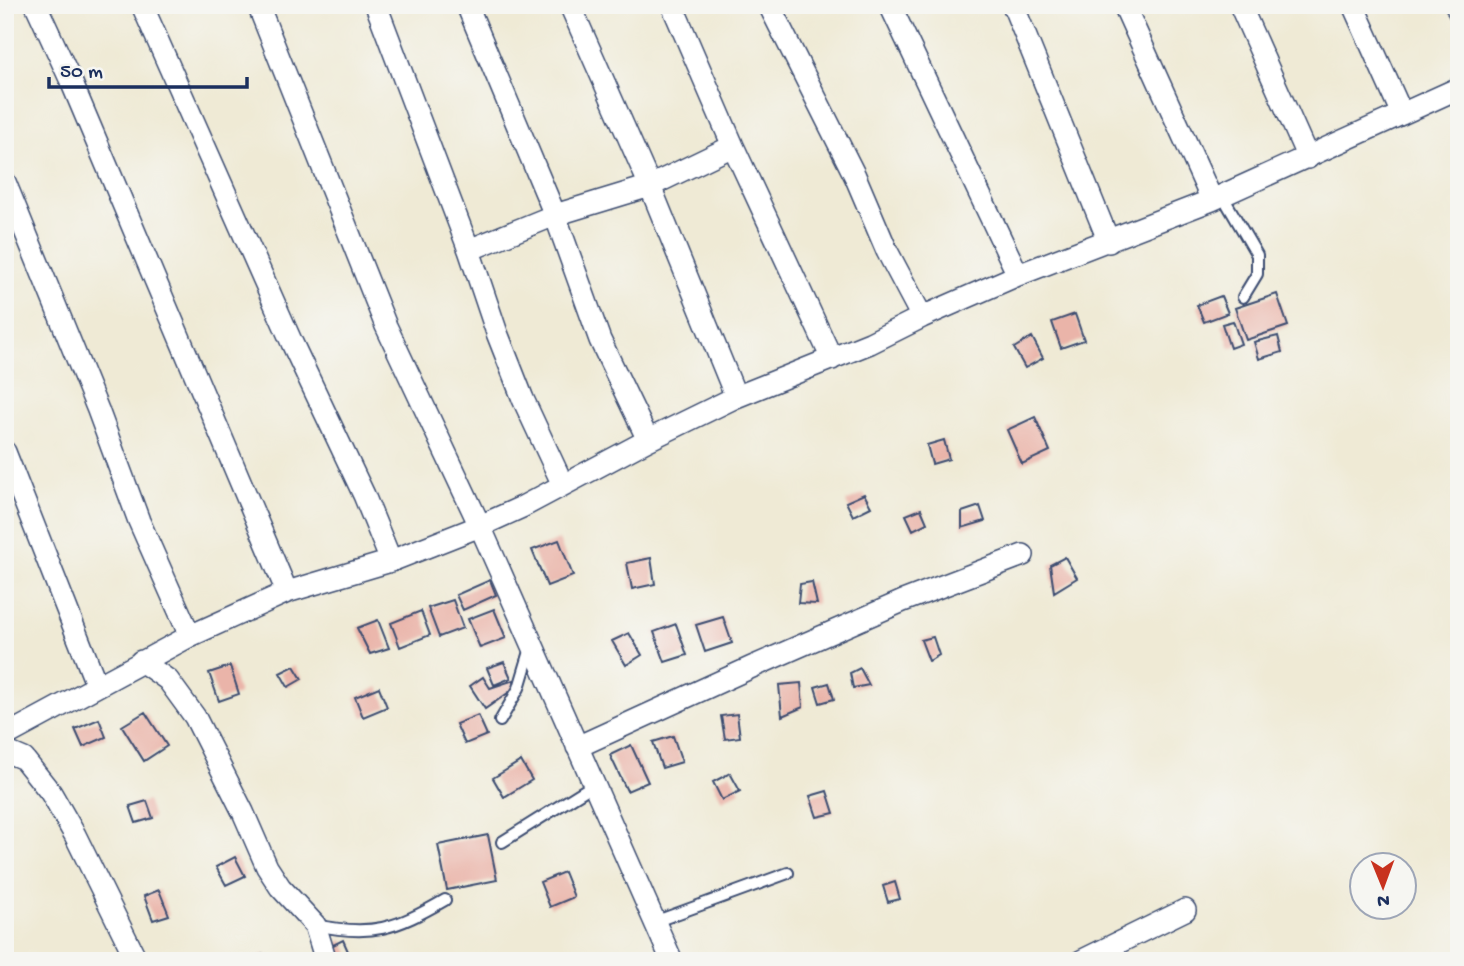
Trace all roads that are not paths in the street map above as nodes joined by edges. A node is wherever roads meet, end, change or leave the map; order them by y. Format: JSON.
{"nodes":[{"id":1,"x":36,"y":5,"type":"edge"},
{"id":2,"x":142,"y":5,"type":"edge"},
{"id":3,"x":258,"y":5,"type":"edge"},
{"id":4,"x":376,"y":5,"type":"edge"},
{"id":5,"x":467,"y":5,"type":"edge"},
{"id":6,"x":569,"y":5,"type":"edge"},
{"id":7,"x":672,"y":5,"type":"edge"},
{"id":8,"x":769,"y":5,"type":"edge"},
{"id":9,"x":890,"y":5,"type":"edge"},
{"id":10,"x":1013,"y":5,"type":"edge"},
{"id":11,"x":1124,"y":5,"type":"edge"},
{"id":12,"x":1240,"y":5,"type":"edge"},
{"id":13,"x":1353,"y":5,"type":"edge"},
{"id":14,"x":1456,"y":5,"type":"edge"},
{"id":15,"x":1459,"y":12,"type":"edge"},
{"id":16,"x":1459,"y":88,"type":"edge"},
{"id":17,"x":1402,"y":114,"type":"junction"},
{"id":18,"x":733,"y":146,"type":"junction"},
{"id":19,"x":1308,"y":158,"type":"junction"},
{"id":20,"x":5,"y":182,"type":"edge"},
{"id":21,"x":650,"y":186,"type":"junction"},
{"id":22,"x":1217,"y":198,"type":"junction"},
{"id":23,"x":555,"y":215,"type":"junction"},
{"id":24,"x":1109,"y":242,"type":"junction"},
{"id":25,"x":469,"y":250,"type":"junction"},
{"id":26,"x":1018,"y":275,"type":"junction"},
{"id":27,"x":1242,"y":297,"type":"dead end"},
{"id":28,"x":922,"y":317,"type":"junction"},
{"id":29,"x":832,"y":359,"type":"junction"},
{"id":30,"x":736,"y":397,"type":"junction"},
{"id":31,"x":648,"y":440,"type":"junction"},
{"id":32,"x":5,"y":452,"type":"edge"},
{"id":33,"x":563,"y":485,"type":"junction"},
{"id":34,"x":480,"y":526,"type":"junction"},
{"id":35,"x":1023,"y":555,"type":"dead end"},
{"id":36,"x":391,"y":561,"type":"junction"},
{"id":37,"x":287,"y":592,"type":"junction"},
{"id":38,"x":190,"y":636,"type":"junction"},
{"id":39,"x":532,"y":645,"type":"junction"},
{"id":40,"x":141,"y":662,"type":"junction"},
{"id":41,"x":97,"y":686,"type":"junction"},
{"id":42,"x":500,"y":721,"type":"dead end"},
{"id":43,"x":14,"y":731,"type":"edge"},
{"id":44,"x":577,"y":747,"type":"junction"},
{"id":45,"x":15,"y":755,"type":"edge"},
{"id":46,"x":593,"y":785,"type":"junction"},
{"id":47,"x":502,"y":842,"type":"dead end"},
{"id":48,"x":788,"y":873,"type":"dead end"},
{"id":49,"x":445,"y":900,"type":"dead end"},
{"id":50,"x":1185,"y":910,"type":"dead end"},
{"id":51,"x":654,"y":922,"type":"junction"},
{"id":52,"x":315,"y":925,"type":"junction"},
{"id":53,"x":137,"y":961,"type":"edge"},
{"id":54,"x":326,"y":961,"type":"edge"},
{"id":55,"x":672,"y":961,"type":"edge"},
{"id":56,"x":1081,"y":961,"type":"edge"}],
"edges":[{"from":1,"to":37,"type":"street"},
{"from":2,"to":36,"type":"street"},
{"from":3,"to":34,"type":"street"},
{"from":4,"to":25,"type":"street"},
{"from":5,"to":23,"type":"street"},
{"from":6,"to":21,"type":"street"},
{"from":7,"to":18,"type":"street"},
{"from":8,"to":28,"type":"street"},
{"from":9,"to":26,"type":"street"},
{"from":10,"to":24,"type":"street"},
{"from":11,"to":22,"type":"street"},
{"from":12,"to":19,"type":"street"},
{"from":13,"to":17,"type":"street"},
{"from":14,"to":15,"type":"street"},
{"from":16,"to":17,"type":"street"},
{"from":17,"to":19,"type":"street"},
{"from":18,"to":21,"type":"street"},
{"from":18,"to":29,"type":"street"},
{"from":19,"to":22,"type":"street"},
{"from":20,"to":38,"type":"street"},
{"from":21,"to":23,"type":"street"},
{"from":21,"to":30,"type":"street"},
{"from":22,"to":24,"type":"street"},
{"from":22,"to":27,"type":"lane"},
{"from":23,"to":25,"type":"street"},
{"from":23,"to":31,"type":"street"},
{"from":24,"to":26,"type":"street"},
{"from":25,"to":33,"type":"street"},
{"from":26,"to":28,"type":"street"},
{"from":28,"to":29,"type":"street"},
{"from":29,"to":30,"type":"street"},
{"from":30,"to":31,"type":"street"},
{"from":31,"to":33,"type":"street"},
{"from":32,"to":41,"type":"street"},
{"from":33,"to":34,"type":"street"},
{"from":34,"to":36,"type":"street"},
{"from":34,"to":39,"type":"street"},
{"from":35,"to":44,"type":"street"},
{"from":36,"to":37,"type":"street"},
{"from":37,"to":38,"type":"street"},
{"from":38,"to":40,"type":"street"},
{"from":39,"to":42,"type":"lane"},
{"from":39,"to":44,"type":"street"},
{"from":40,"to":41,"type":"street"},
{"from":40,"to":52,"type":"street"},
{"from":41,"to":43,"type":"street"},
{"from":43,"to":45,"type":"street"},
{"from":44,"to":46,"type":"street"},
{"from":45,"to":53,"type":"street"},
{"from":46,"to":47,"type":"lane"},
{"from":46,"to":51,"type":"street"},
{"from":48,"to":51,"type":"lane"},
{"from":49,"to":52,"type":"lane"},
{"from":50,"to":56,"type":"street"},
{"from":51,"to":55,"type":"street"},
{"from":52,"to":54,"type":"street"}]}
